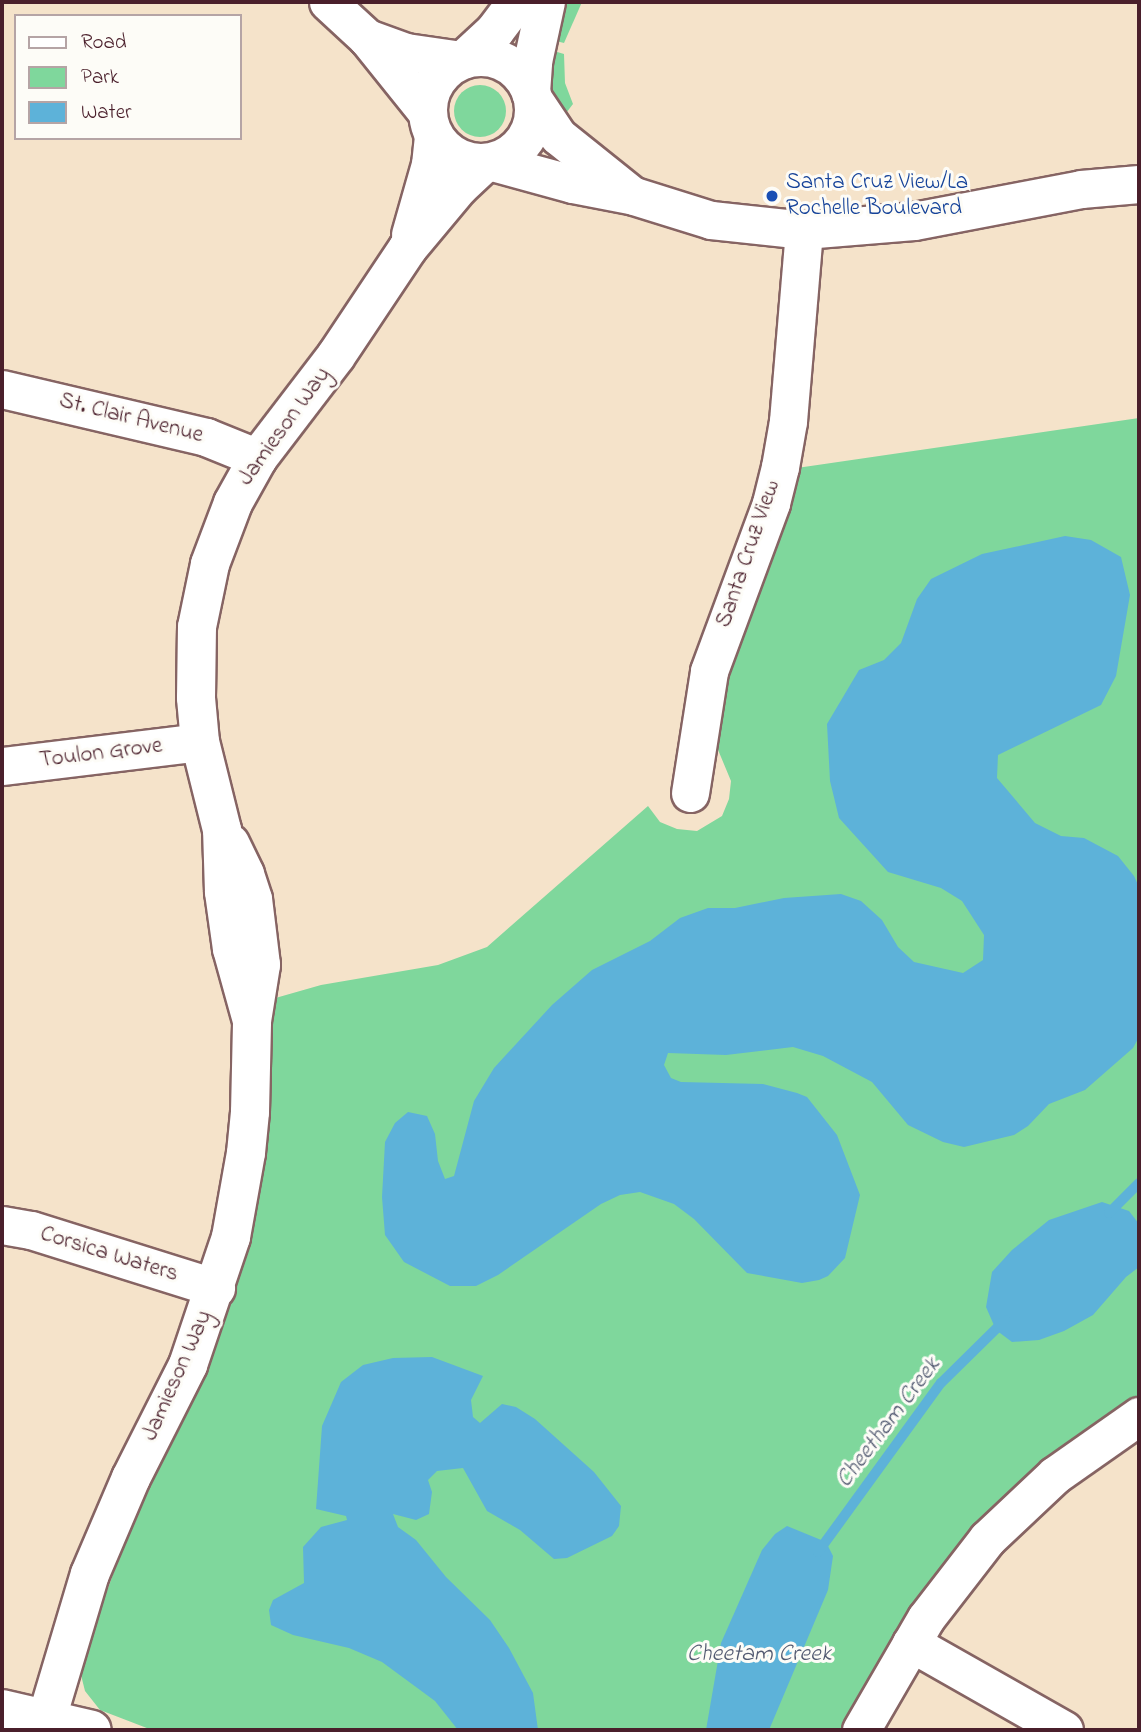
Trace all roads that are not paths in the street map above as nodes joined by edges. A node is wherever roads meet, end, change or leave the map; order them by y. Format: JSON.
{"nodes":[{"id":1,"x":328,"y":2,"type":"edge"},
{"id":2,"x":517,"y":2,"type":"edge"},
{"id":3,"x":546,"y":2,"type":"edge"},
{"id":4,"x":367,"y":38,"type":"junction"},
{"id":5,"x":463,"y":60,"type":"junction"},
{"id":6,"x":532,"y":95,"type":"junction"},
{"id":7,"x":431,"y":125,"type":"junction"},
{"id":8,"x":489,"y":162,"type":"junction"},
{"id":9,"x":1139,"y":184,"type":"edge"},
{"id":10,"x":635,"y":197,"type":"junction"},
{"id":11,"x":804,"y":230,"type":"junction"},
{"id":12,"x":408,"y":247,"type":"junction"},
{"id":13,"x":2,"y":388,"type":"edge"},
{"id":14,"x":258,"y":458,"type":"junction"},
{"id":15,"x":200,"y":742,"type":"junction"},
{"id":16,"x":2,"y":766,"type":"edge"},
{"id":17,"x":690,"y":793,"type":"dead end"},
{"id":18,"x":2,"y":1225,"type":"edge"},
{"id":19,"x":216,"y":1288,"type":"junction"},
{"id":20,"x":1139,"y":1416,"type":"edge"},
{"id":21,"x":911,"y":1643,"type":"junction"},
{"id":22,"x":2,"y":1709,"type":"edge"},
{"id":23,"x":47,"y":1718,"type":"junction"},
{"id":24,"x":92,"y":1730,"type":"edge"},
{"id":25,"x":861,"y":1730,"type":"edge"},
{"id":26,"x":1064,"y":1730,"type":"edge"}],
"edges":[{"from":1,"to":4,"type":"street"},
{"from":2,"to":5,"type":"street"},
{"from":3,"to":6,"type":"street"},
{"from":4,"to":5,"type":"street"},
{"from":4,"to":7,"type":"street"},
{"from":5,"to":6,"type":"street"},
{"from":5,"to":7,"type":"street"},
{"from":6,"to":8,"type":"street"},
{"from":6,"to":10,"type":"street"},
{"from":7,"to":8,"type":"street"},
{"from":7,"to":12,"type":"street","name":"Jamieson Way"},
{"from":8,"to":10,"type":"street"},
{"from":8,"to":12,"type":"street","name":"Jamieson Way"},
{"from":9,"to":11,"type":"street"},
{"from":10,"to":11,"type":"street"},
{"from":11,"to":17,"type":"street","name":"Santa Cruz View"},
{"from":12,"to":14,"type":"street","name":"Jamieson Way"},
{"from":13,"to":14,"type":"street","name":"St. Clair Avenue"},
{"from":14,"to":15,"type":"street","name":"Jamieson Way"},
{"from":15,"to":16,"type":"street","name":"Toulon Grove"},
{"from":15,"to":19,"type":"street","name":"Jamieson Way"},
{"from":18,"to":19,"type":"street","name":"Corsica Waters"},
{"from":19,"to":23,"type":"street","name":"Jamieson Way"},
{"from":20,"to":21,"type":"street"},
{"from":21,"to":25,"type":"street"},
{"from":21,"to":26,"type":"street"},
{"from":22,"to":23,"type":"street"},
{"from":23,"to":24,"type":"street"}]}
